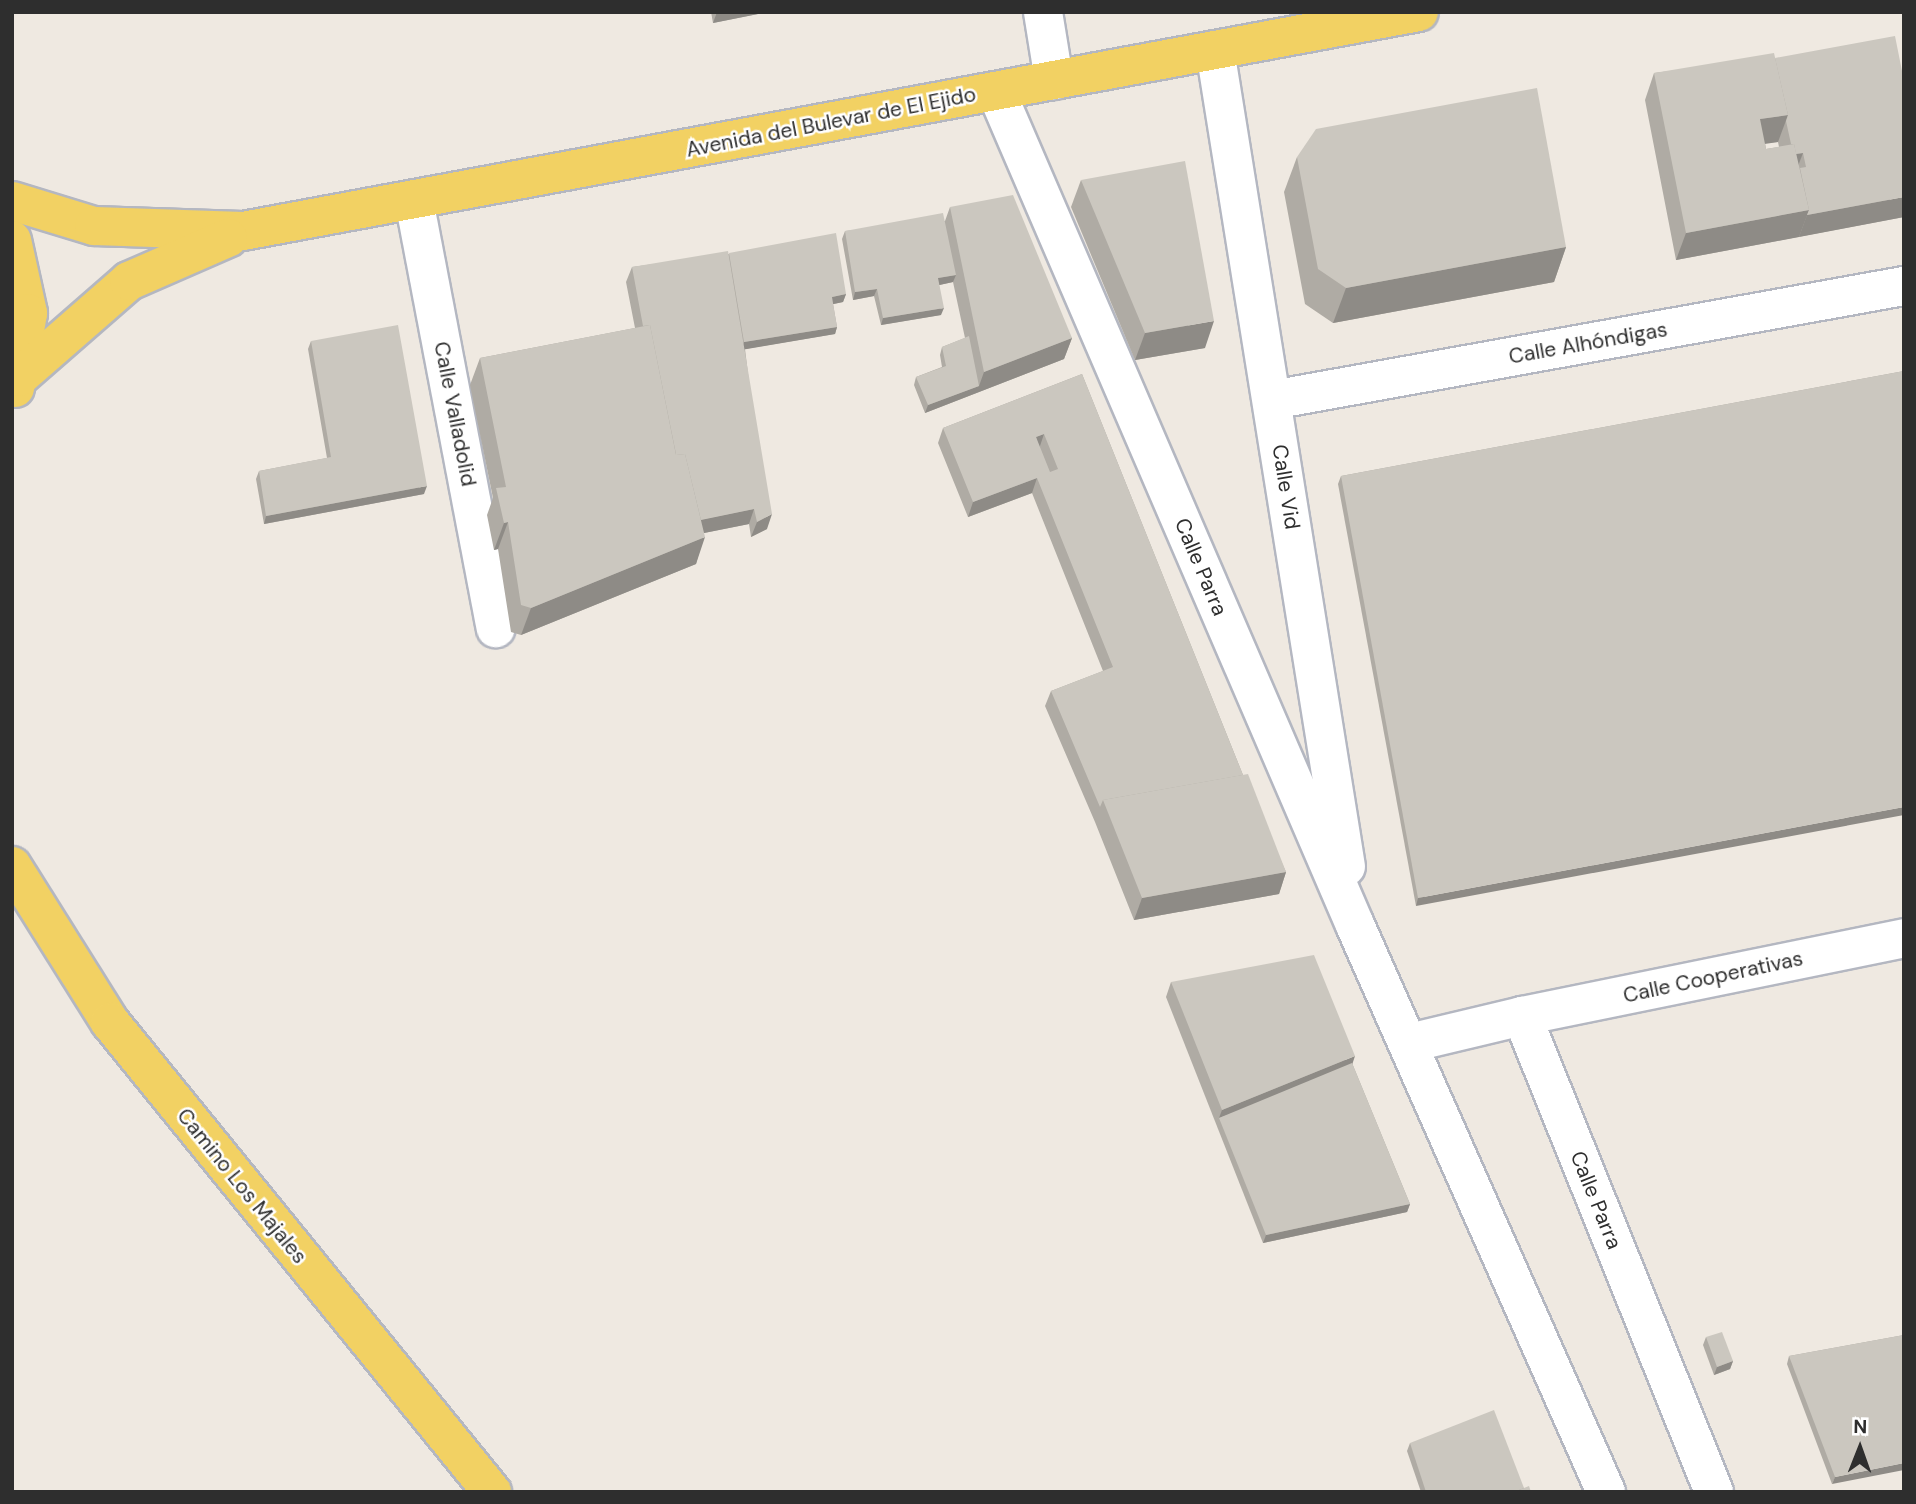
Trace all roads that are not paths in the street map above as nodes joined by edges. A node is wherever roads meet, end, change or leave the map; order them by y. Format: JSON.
{"nodes":[{"id":1,"x":1043,"y":12,"type":"edge"},
{"id":2,"x":1419,"y":12,"type":"edge"},
{"id":3,"x":1215,"y":50,"type":"junction"},
{"id":4,"x":1054,"y":80,"type":"junction"},
{"id":5,"x":996,"y":91,"type":"junction"},
{"id":6,"x":414,"y":200,"type":"junction"},
{"id":7,"x":12,"y":201,"type":"edge"},
{"id":8,"x":243,"y":231,"type":"junction"},
{"id":9,"x":12,"y":240,"type":"edge"},
{"id":10,"x":1904,"y":286,"type":"edge"},
{"id":11,"x":16,"y":385,"type":"edge"},
{"id":12,"x":1272,"y":400,"type":"junction"},
{"id":13,"x":496,"y":628,"type":"dead end"},
{"id":14,"x":12,"y":866,"type":"edge"},
{"id":15,"x":1355,"y":925,"type":"junction"},
{"id":16,"x":1904,"y":938,"type":"edge"},
{"id":17,"x":1522,"y":1016,"type":"junction"},
{"id":18,"x":1409,"y":1043,"type":"junction"},
{"id":19,"x":492,"y":1492,"type":"edge"},
{"id":20,"x":1606,"y":1492,"type":"edge"},
{"id":21,"x":1714,"y":1492,"type":"edge"}],
"edges":[{"from":1,"to":4,"type":"street"},
{"from":2,"to":3,"type":"main road","name":"Avenida del Bulevar de El Ejido"},
{"from":3,"to":4,"type":"main road","name":"Avenida del Bulevar de El Ejido"},
{"from":3,"to":12,"type":"street","name":"Calle Vid"},
{"from":4,"to":5,"type":"main road","name":"Avenida del Bulevar de El Ejido"},
{"from":5,"to":6,"type":"main road","name":"Avenida del Bulevar de El Ejido"},
{"from":5,"to":15,"type":"street","name":"Calle Parra"},
{"from":6,"to":8,"type":"main road","name":"Avenida del Bulevar de El Ejido"},
{"from":6,"to":13,"type":"street","name":"Calle Valladolid"},
{"from":7,"to":8,"type":"main road"},
{"from":8,"to":11,"type":"main road"},
{"from":9,"to":11,"type":"main road"},
{"from":10,"to":12,"type":"street","name":"Calle Alhóndigas"},
{"from":12,"to":15,"type":"street","name":"Calle Vid"},
{"from":14,"to":19,"type":"main road","name":"Camino Los Majales"},
{"from":15,"to":18,"type":"street","name":"Calle Parra"},
{"from":16,"to":17,"type":"street","name":"Calle Cooperativas"},
{"from":17,"to":18,"type":"street"},
{"from":17,"to":21,"type":"street","name":"Calle Parra"},
{"from":18,"to":20,"type":"street","name":"Calle Parra"}]}
